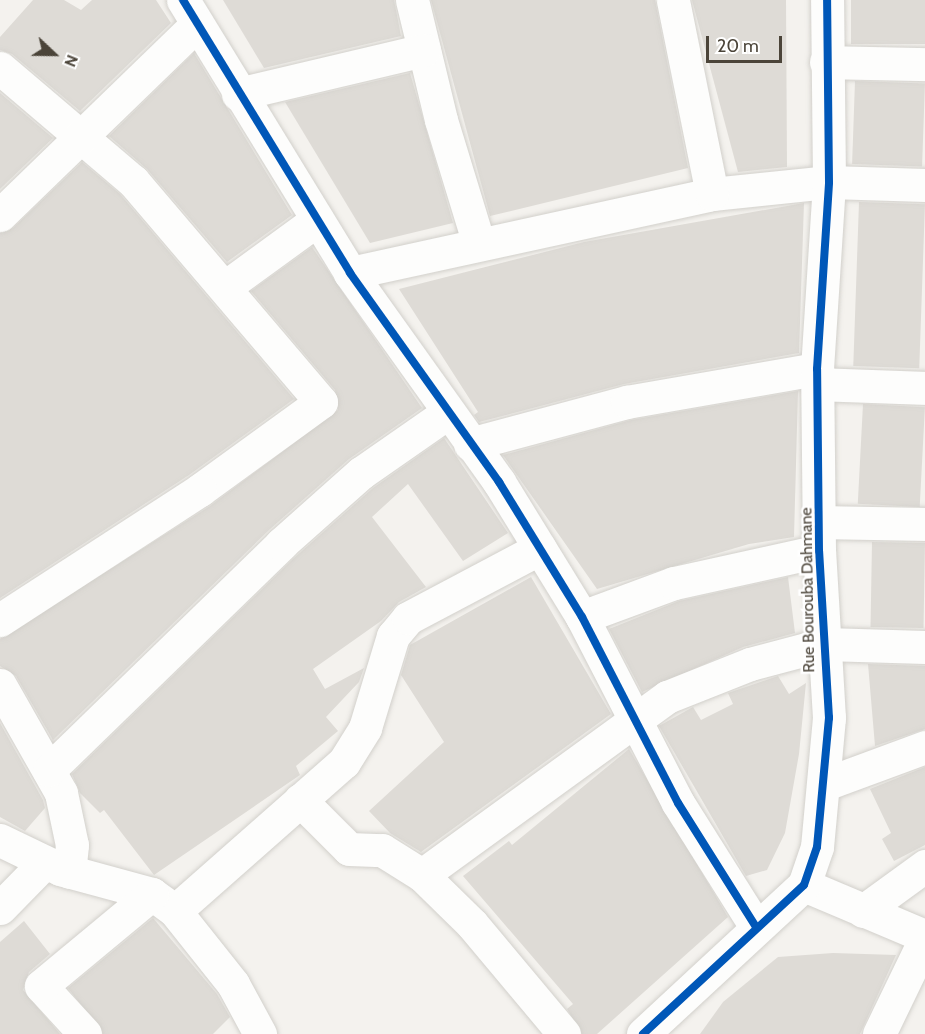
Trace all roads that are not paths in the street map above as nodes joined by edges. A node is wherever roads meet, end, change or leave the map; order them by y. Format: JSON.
{"nodes":[{"id":1,"x":412,"y":0,"type":"edge"},
{"id":2,"x":673,"y":0,"type":"edge"},
{"id":3,"x":827,"y":0,"type":"edge"},
{"id":4,"x":190,"y":12,"type":"edge"},
{"id":5,"x":424,"y":51,"type":"junction"},
{"id":6,"x":826,"y":62,"type":"junction"},
{"id":7,"x":925,"y":64,"type":"edge"},
{"id":8,"x":0,"y":68,"type":"edge"},
{"id":9,"x":238,"y":94,"type":"junction"},
{"id":10,"x":81,"y":137,"type":"junction"},
{"id":11,"x":829,"y":182,"type":"junction"},
{"id":12,"x":925,"y":185,"type":"edge"},
{"id":13,"x":712,"y":194,"type":"junction"},
{"id":14,"x":0,"y":215,"type":"edge"},
{"id":15,"x":317,"y":220,"type":"junction"},
{"id":16,"x":478,"y":241,"type":"junction"},
{"id":17,"x":350,"y":273,"type":"junction"},
{"id":18,"x":225,"y":287,"type":"junction"},
{"id":19,"x":818,"y":376,"type":"junction"},
{"id":20,"x":925,"y":388,"type":"edge"},
{"id":21,"x":447,"y":413,"type":"junction"},
{"id":22,"x":470,"y":444,"type":"junction"},
{"id":23,"x":925,"y":524,"type":"edge"},
{"id":24,"x":819,"y":536,"type":"junction"},
{"id":25,"x":540,"y":548,"type":"junction"},
{"id":26,"x":582,"y":617,"type":"junction"},
{"id":27,"x":0,"y":620,"type":"edge"},
{"id":28,"x":825,"y":644,"type":"junction"},
{"id":29,"x":925,"y":647,"type":"edge"},
{"id":30,"x":0,"y":686,"type":"edge"},
{"id":31,"x":634,"y":722,"type":"junction"},
{"id":32,"x":925,"y":747,"type":"edge"},
{"id":33,"x":49,"y":770,"type":"junction"},
{"id":34,"x":825,"y":784,"type":"junction"},
{"id":35,"x":300,"y":800,"type":"junction"},
{"id":36,"x":0,"y":840,"type":"edge"},
{"id":37,"x":925,"y":866,"type":"edge"},
{"id":38,"x":57,"y":867,"type":"junction"},
{"id":39,"x":422,"y":875,"type":"junction"},
{"id":40,"x":804,"y":885,"type":"junction"},
{"id":41,"x":164,"y":902,"type":"junction"},
{"id":42,"x":0,"y":908,"type":"edge"},
{"id":43,"x":863,"y":911,"type":"junction"},
{"id":44,"x":756,"y":927,"type":"junction"},
{"id":45,"x":925,"y":938,"type":"edge"},
{"id":46,"x":85,"y":1034,"type":"edge"},
{"id":47,"x":260,"y":1034,"type":"edge"},
{"id":48,"x":564,"y":1034,"type":"edge"},
{"id":49,"x":643,"y":1034,"type":"edge"},
{"id":50,"x":879,"y":1034,"type":"edge"}],
"edges":[{"from":1,"to":5,"type":"street"},
{"from":2,"to":13,"type":"street"},
{"from":3,"to":6,"type":"street","name":"Rue Bourouba Dahmane"},
{"from":4,"to":9,"type":"street"},
{"from":4,"to":10,"type":"street"},
{"from":5,"to":9,"type":"street"},
{"from":5,"to":16,"type":"street"},
{"from":6,"to":7,"type":"street"},
{"from":6,"to":11,"type":"street","name":"Rue Bourouba Dahmane"},
{"from":8,"to":10,"type":"street"},
{"from":9,"to":15,"type":"street"},
{"from":10,"to":14,"type":"street"},
{"from":10,"to":18,"type":"street"},
{"from":11,"to":12,"type":"street"},
{"from":11,"to":13,"type":"street"},
{"from":11,"to":19,"type":"street","name":"Rue Bourouba Dahmane"},
{"from":13,"to":16,"type":"street"},
{"from":15,"to":17,"type":"street"},
{"from":15,"to":18,"type":"street"},
{"from":16,"to":17,"type":"street"},
{"from":17,"to":21,"type":"street"},
{"from":18,"to":27,"type":"street"},
{"from":19,"to":20,"type":"street"},
{"from":19,"to":22,"type":"street"},
{"from":19,"to":24,"type":"street","name":"Rue Bourouba Dahmane"},
{"from":21,"to":22,"type":"street"},
{"from":21,"to":33,"type":"street"},
{"from":22,"to":25,"type":"street"},
{"from":23,"to":24,"type":"street"},
{"from":24,"to":26,"type":"street"},
{"from":24,"to":28,"type":"street","name":"Rue Bourouba Dahmane"},
{"from":25,"to":26,"type":"street"},
{"from":25,"to":35,"type":"street"},
{"from":26,"to":31,"type":"street"},
{"from":28,"to":29,"type":"street"},
{"from":28,"to":31,"type":"street"},
{"from":28,"to":34,"type":"street","name":"Rue Bourouba Dahmane"},
{"from":30,"to":33,"type":"street"},
{"from":31,"to":39,"type":"street"},
{"from":31,"to":44,"type":"street"},
{"from":32,"to":34,"type":"street"},
{"from":33,"to":38,"type":"street"},
{"from":34,"to":40,"type":"street","name":"Rue Bourouba Dahmane"},
{"from":35,"to":39,"type":"street"},
{"from":35,"to":41,"type":"street"},
{"from":36,"to":38,"type":"street"},
{"from":37,"to":43,"type":"street"},
{"from":38,"to":41,"type":"street"},
{"from":38,"to":42,"type":"street"},
{"from":39,"to":48,"type":"street"},
{"from":40,"to":43,"type":"street"},
{"from":40,"to":44,"type":"street","name":"Rue Bourouba Dahmane"},
{"from":41,"to":46,"type":"street"},
{"from":41,"to":47,"type":"street"},
{"from":43,"to":45,"type":"street"},
{"from":44,"to":49,"type":"street","name":"Rue Bourouba Dahmane"},
{"from":45,"to":50,"type":"street"}]}
